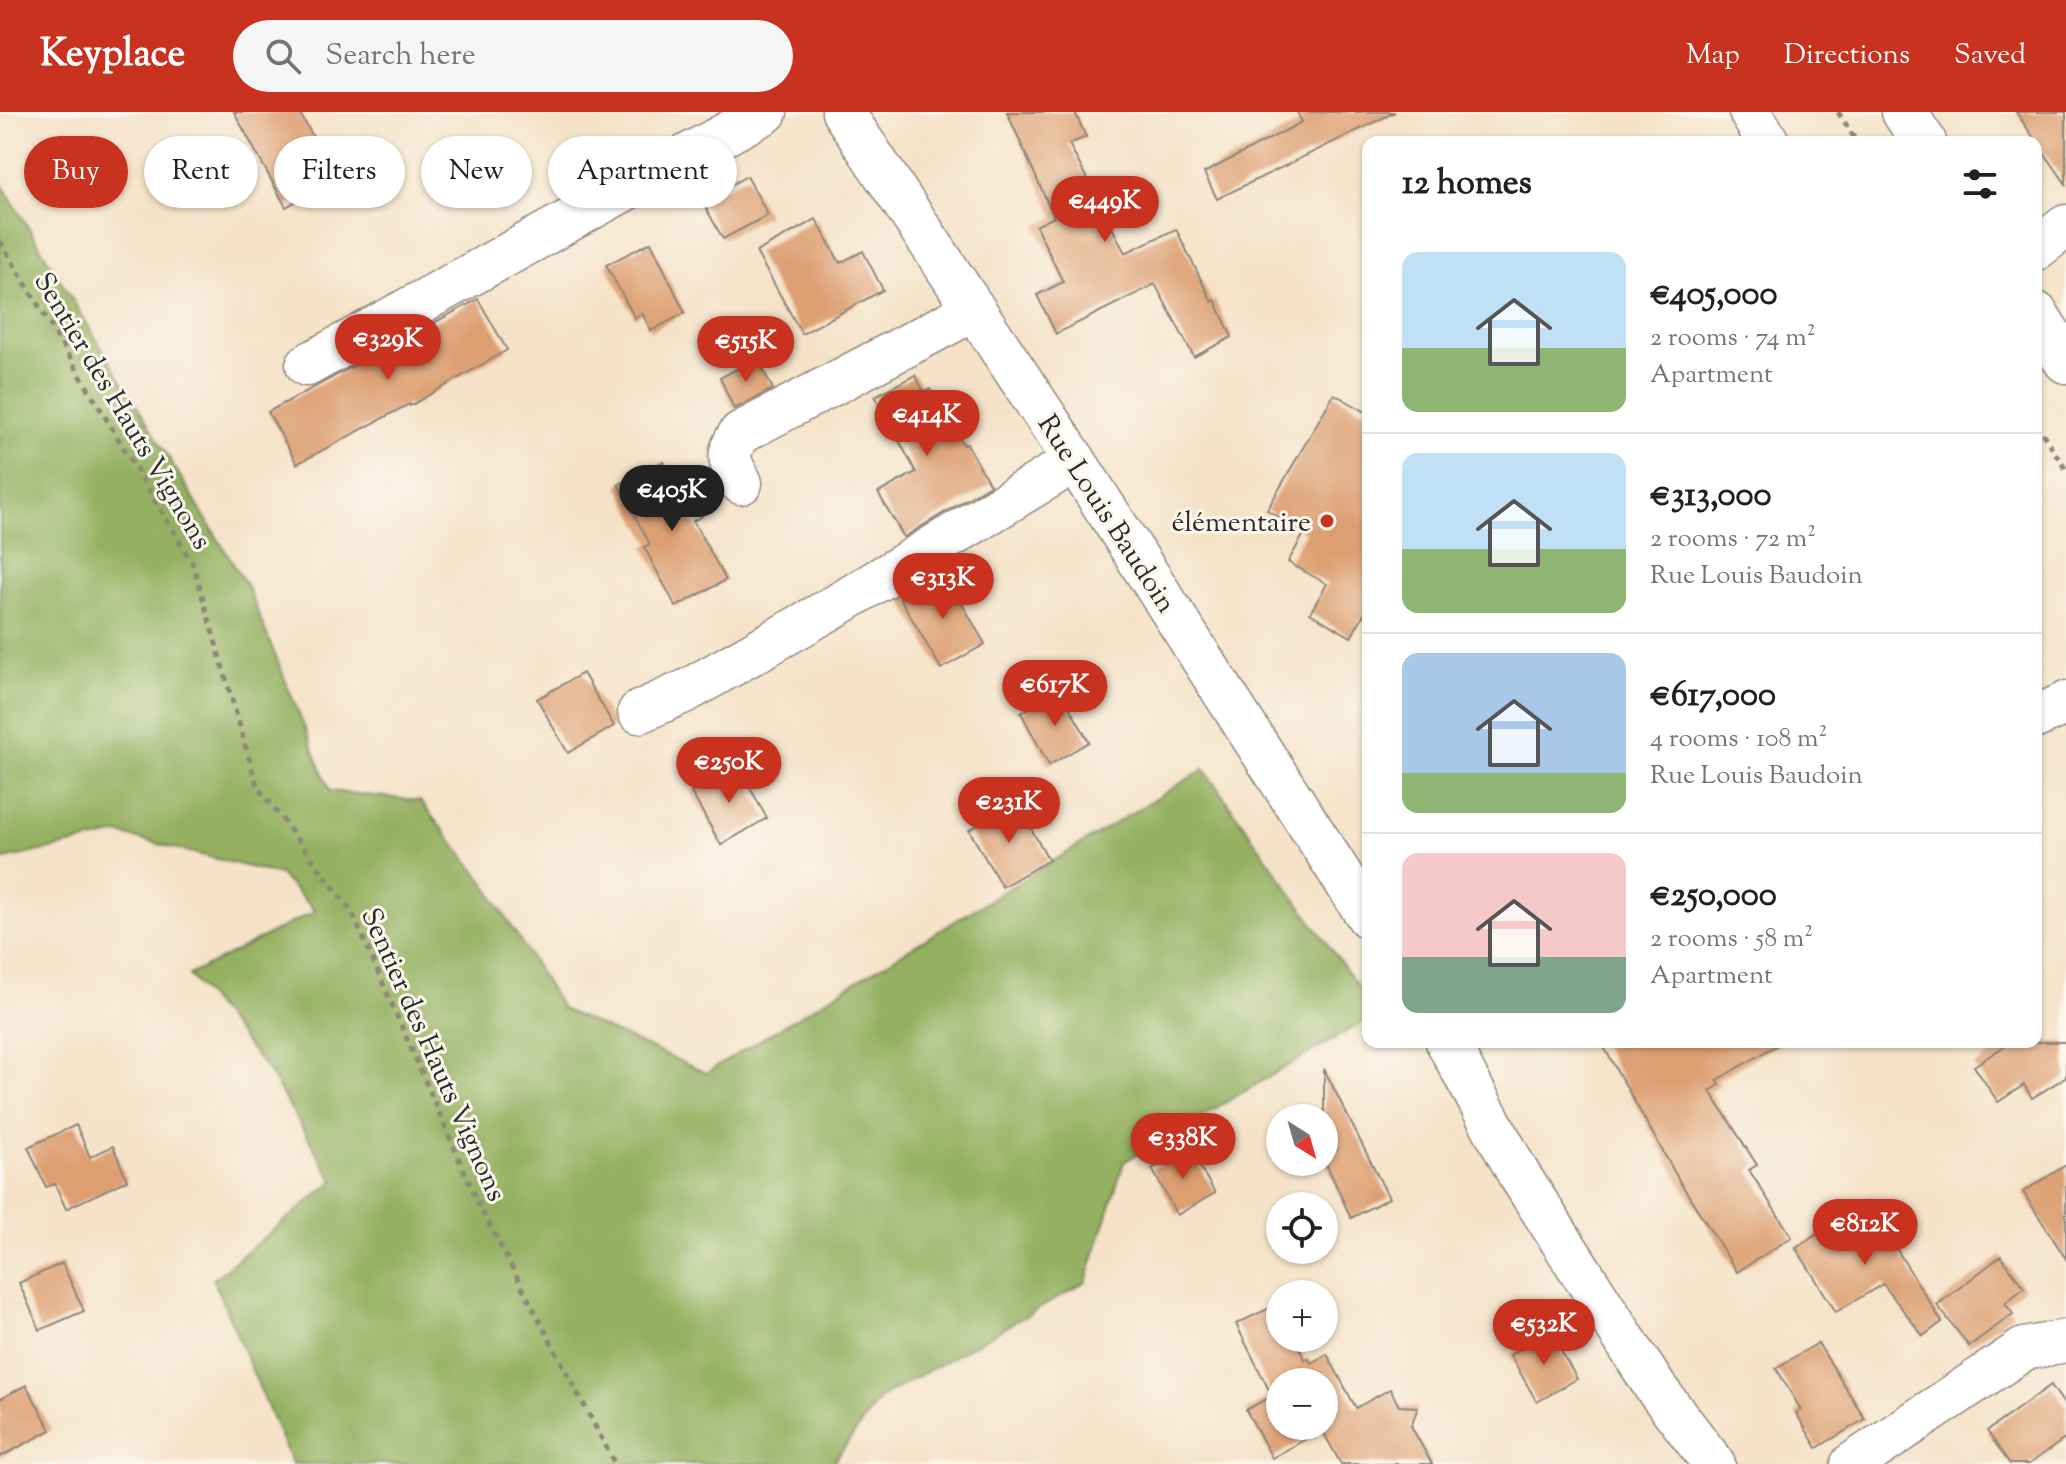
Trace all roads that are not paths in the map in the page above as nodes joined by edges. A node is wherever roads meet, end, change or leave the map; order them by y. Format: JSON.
{"nodes":[{"id":1,"x":766,"y":112,"type":"edge"},
{"id":2,"x":843,"y":112,"type":"edge"},
{"id":3,"x":1750,"y":112,"type":"edge"},
{"id":4,"x":1904,"y":112,"type":"edge"},
{"id":5,"x":1764,"y":136,"type":"edge"},
{"id":6,"x":1920,"y":136,"type":"edge"},
{"id":7,"x":2066,"y":226,"type":"edge"},
{"id":8,"x":2042,"y":244,"type":"edge"},
{"id":9,"x":974,"y":310,"type":"junction"},
{"id":10,"x":2042,"y":323,"type":"edge"},
{"id":11,"x":2066,"y":361,"type":"edge"},
{"id":12,"x":307,"y":365,"type":"dead end"},
{"id":13,"x":1075,"y":461,"type":"junction"},
{"id":14,"x":741,"y":483,"type":"dead end"},
{"id":15,"x":2066,"y":703,"type":"edge"},
{"id":16,"x":639,"y":712,"type":"dead end"},
{"id":17,"x":2042,"y":714,"type":"edge"},
{"id":18,"x":1362,"y":908,"type":"edge"},
{"id":19,"x":1450,"y":1048,"type":"edge"},
{"id":20,"x":2066,"y":1341,"type":"edge"},
{"id":21,"x":1714,"y":1464,"type":"edge"},
{"id":22,"x":1852,"y":1464,"type":"edge"}],
"edges":[{"from":1,"to":12,"type":"street"},
{"from":2,"to":9,"type":"street","name":"Rue Louis Baudoin"},
{"from":3,"to":5,"type":"street"},
{"from":4,"to":6,"type":"main road"},
{"from":7,"to":8,"type":"street"},
{"from":9,"to":13,"type":"street","name":"Rue Louis Baudoin"},
{"from":9,"to":14,"type":"street"},
{"from":10,"to":11,"type":"main road"},
{"from":13,"to":16,"type":"street"},
{"from":13,"to":18,"type":"street","name":"Rue Louis Baudoin"},
{"from":15,"to":17,"type":"street"},
{"from":19,"to":21,"type":"street"},
{"from":20,"to":22,"type":"street"}]}
